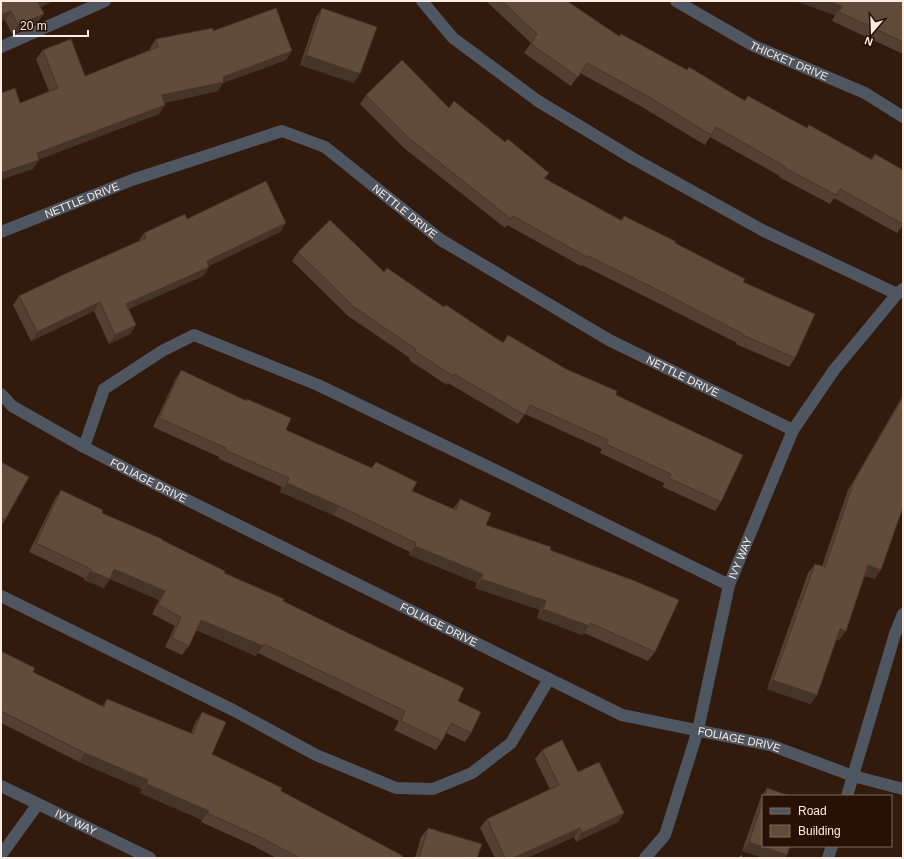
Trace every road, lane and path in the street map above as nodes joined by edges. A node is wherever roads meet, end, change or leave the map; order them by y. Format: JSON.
{"nodes":[{"id":1,"x":105,"y":1,"type":"edge"},
{"id":2,"x":422,"y":1,"type":"edge"},
{"id":3,"x":676,"y":1,"type":"edge"},
{"id":4,"x":1,"y":47,"type":"edge"},
{"id":5,"x":903,"y":117,"type":"edge"},
{"id":6,"x":1,"y":232,"type":"edge"},
{"id":7,"x":900,"y":292,"type":"edge"},
{"id":8,"x":1,"y":394,"type":"edge"},
{"id":9,"x":794,"y":430,"type":"junction"},
{"id":10,"x":84,"y":447,"type":"junction"},
{"id":11,"x":729,"y":585,"type":"junction"},
{"id":12,"x":1,"y":596,"type":"edge"},
{"id":13,"x":903,"y":614,"type":"edge"},
{"id":14,"x":549,"y":680,"type":"junction"},
{"id":15,"x":698,"y":730,"type":"junction"},
{"id":16,"x":853,"y":776,"type":"junction"},
{"id":17,"x":1,"y":786,"type":"edge"},
{"id":18,"x":903,"y":789,"type":"edge"},
{"id":19,"x":847,"y":795,"type":"edge"},
{"id":20,"x":38,"y":804,"type":"junction"},
{"id":21,"x":832,"y":847,"type":"edge"},
{"id":22,"x":1,"y":855,"type":"edge"},
{"id":23,"x":150,"y":858,"type":"edge"},
{"id":24,"x":645,"y":858,"type":"edge"},
{"id":25,"x":828,"y":858,"type":"edge"}],
"edges":[{"from":1,"to":4,"type":"street"},
{"from":2,"to":7,"type":"street"},
{"from":3,"to":5,"type":"street","name":"THICKET DRIVE"},
{"from":6,"to":9,"type":"street","name":"NETTLE DRIVE"},
{"from":7,"to":9,"type":"street","name":"IVY WAY"},
{"from":8,"to":10,"type":"street","name":"FOLIAGE DRIVE"},
{"from":9,"to":11,"type":"street","name":"IVY WAY"},
{"from":10,"to":11,"type":"street"},
{"from":10,"to":14,"type":"street","name":"FOLIAGE DRIVE"},
{"from":11,"to":15,"type":"street","name":"IVY WAY"},
{"from":12,"to":14,"type":"street"},
{"from":13,"to":16,"type":"street"},
{"from":14,"to":15,"type":"street","name":"FOLIAGE DRIVE"},
{"from":15,"to":16,"type":"street","name":"FOLIAGE DRIVE"},
{"from":15,"to":24,"type":"street","name":"IVY WAY"},
{"from":16,"to":18,"type":"street","name":"FOLIAGE DRIVE"},
{"from":16,"to":19,"type":"street"},
{"from":17,"to":20,"type":"street","name":"IVY WAY"},
{"from":20,"to":22,"type":"street"},
{"from":20,"to":23,"type":"street","name":"IVY WAY"},
{"from":21,"to":25,"type":"street"}]}
